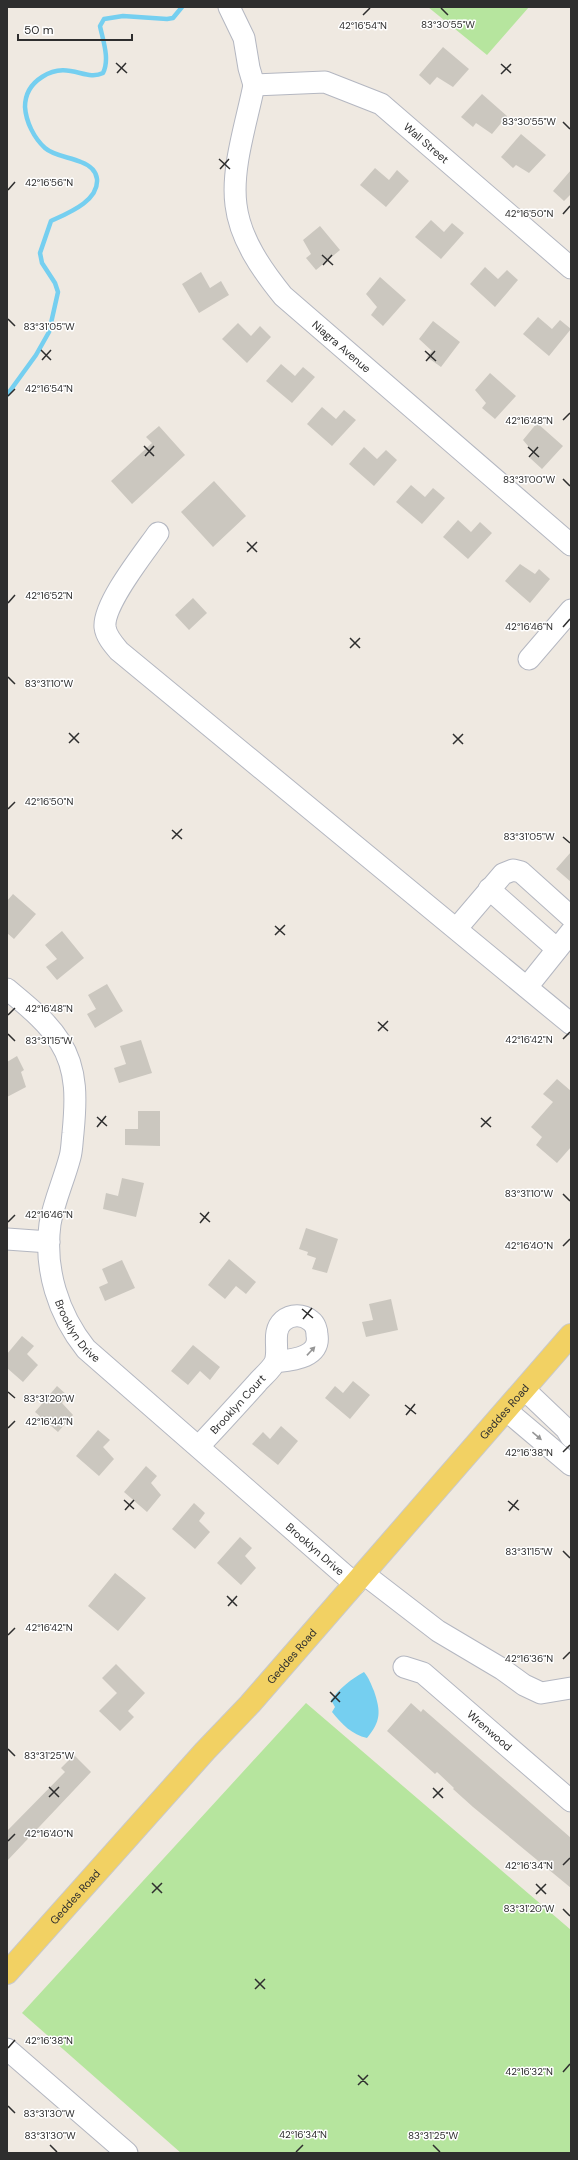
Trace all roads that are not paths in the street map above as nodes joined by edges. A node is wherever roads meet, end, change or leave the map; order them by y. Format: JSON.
{"nodes":[{"id":1,"x":229,"y":7,"type":"edge"},
{"id":2,"x":254,"y":84,"type":"junction"},
{"id":3,"x":571,"y":268,"type":"edge"},
{"id":4,"x":158,"y":533,"type":"dead end"},
{"id":5,"x":571,"y":545,"type":"edge"},
{"id":6,"x":571,"y":610,"type":"edge"},
{"id":7,"x":529,"y":659,"type":"dead end"},
{"id":8,"x":489,"y":890,"type":"junction"},
{"id":9,"x":571,"y":917,"type":"edge"},
{"id":10,"x":457,"y":928,"type":"junction"},
{"id":11,"x":571,"y":932,"type":"edge"},
{"id":12,"x":557,"y":949,"type":"junction"},
{"id":13,"x":527,"y":987,"type":"junction"},
{"id":14,"x":7,"y":989,"type":"edge"},
{"id":15,"x":571,"y":1024,"type":"edge"},
{"id":16,"x":7,"y":1239,"type":"edge"},
{"id":17,"x":49,"y":1242,"type":"junction"},
{"id":18,"x":571,"y":1335,"type":"edge"},
{"id":19,"x":275,"y":1362,"type":"dead end"},
{"id":20,"x":525,"y":1390,"type":"junction"},
{"id":21,"x":507,"y":1411,"type":"junction"},
{"id":22,"x":571,"y":1437,"type":"edge"},
{"id":23,"x":200,"y":1446,"type":"junction"},
{"id":24,"x":571,"y":1465,"type":"edge"},
{"id":25,"x":360,"y":1579,"type":"junction"},
{"id":26,"x":404,"y":1667,"type":"dead end"},
{"id":27,"x":571,"y":1688,"type":"edge"},
{"id":28,"x":571,"y":1801,"type":"edge"},
{"id":29,"x":7,"y":1973,"type":"edge"},
{"id":30,"x":7,"y":2049,"type":"edge"},
{"id":31,"x":127,"y":2153,"type":"edge"}],
"edges":[{"from":1,"to":2,"type":"street"},
{"from":2,"to":3,"type":"street","name":"Wall Street"},
{"from":2,"to":5,"type":"street","name":"Niagra Avenue"},
{"from":4,"to":10,"type":"street"},
{"from":6,"to":7,"type":"street"},
{"from":8,"to":9,"type":"street"},
{"from":8,"to":10,"type":"street"},
{"from":8,"to":12,"type":"street"},
{"from":10,"to":13,"type":"street"},
{"from":11,"to":12,"type":"street"},
{"from":12,"to":13,"type":"street"},
{"from":13,"to":15,"type":"street"},
{"from":14,"to":17,"type":"street","name":"Brooklyn Drive"},
{"from":16,"to":17,"type":"street"},
{"from":17,"to":23,"type":"street","name":"Brooklyn Drive"},
{"from":18,"to":20,"type":"main road","name":"Geddes Road"},
{"from":19,"to":23,"type":"street","name":"Brooklyn Court"},
{"from":20,"to":21,"type":"main road","name":"Geddes Road"},
{"from":20,"to":22,"type":"street"},
{"from":21,"to":24,"type":"street","one_way":true},
{"from":21,"to":25,"type":"main road","name":"Geddes Road"},
{"from":23,"to":25,"type":"street","name":"Brooklyn Drive"},
{"from":25,"to":27,"type":"street","name":"Brooklyn Drive"},
{"from":25,"to":29,"type":"main road","name":"Geddes Road"},
{"from":26,"to":28,"type":"street","name":"Wrenwood"},
{"from":30,"to":31,"type":"street"}]}
